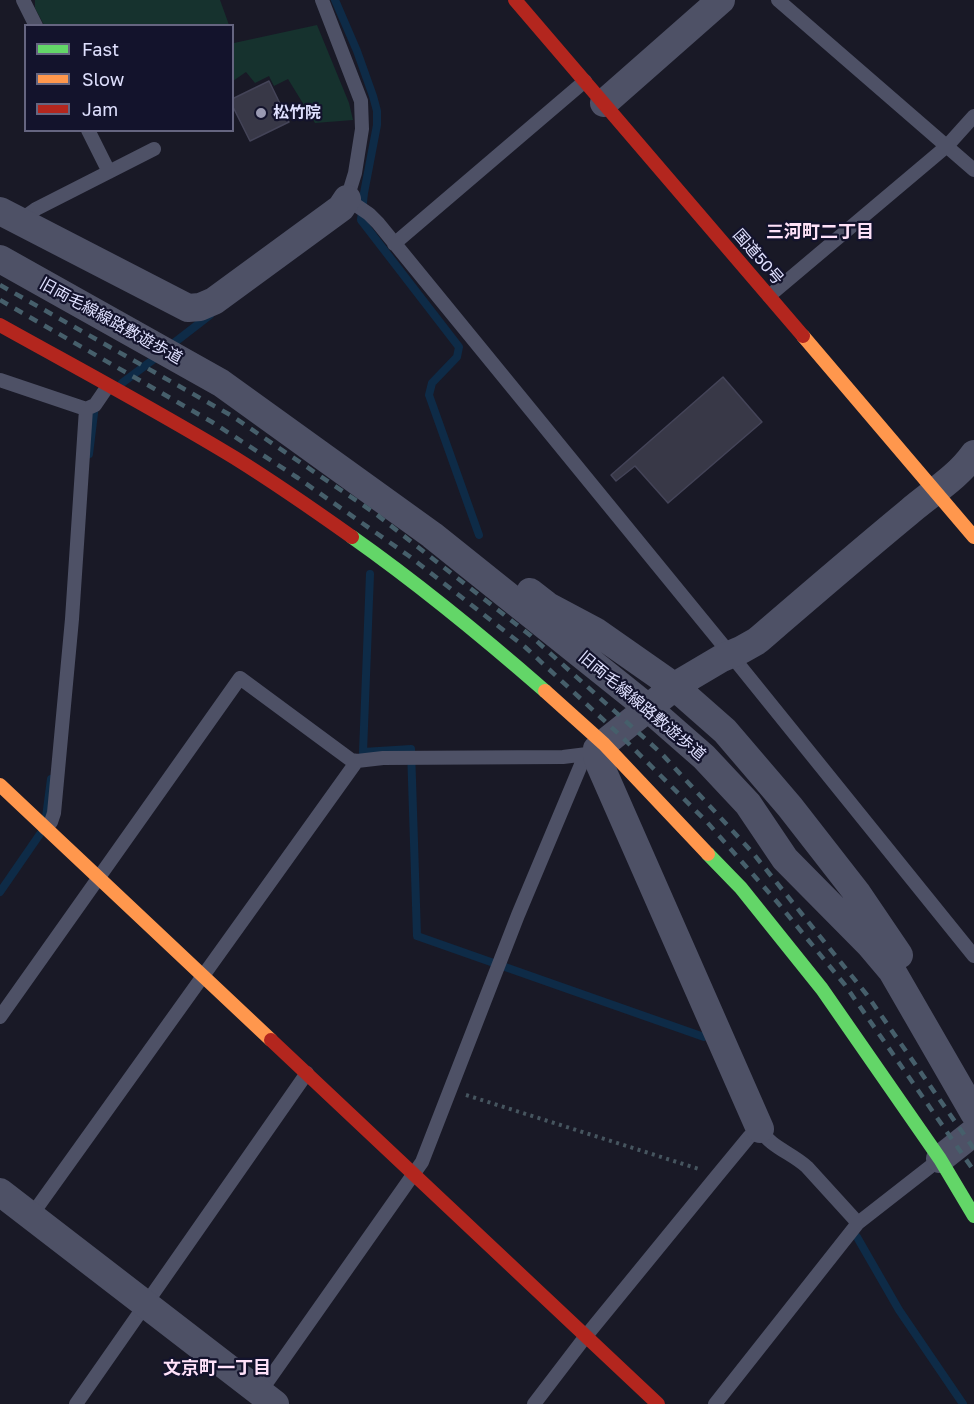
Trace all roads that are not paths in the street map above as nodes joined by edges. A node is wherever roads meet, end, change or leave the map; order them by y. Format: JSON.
{"nodes":[{"id":1,"x":23,"y":0,"type":"edge"},
{"id":2,"x":322,"y":0,"type":"edge"},
{"id":3,"x":515,"y":0,"type":"edge"},
{"id":4,"x":720,"y":0,"type":"edge"},
{"id":5,"x":778,"y":0,"type":"edge"},
{"id":6,"x":35,"y":24,"type":"edge"},
{"id":7,"x":585,"y":81,"type":"junction"},
{"id":8,"x":604,"y":103,"type":"junction"},
{"id":9,"x":974,"y":116,"type":"edge"},
{"id":10,"x":89,"y":132,"type":"edge"},
{"id":11,"x":947,"y":147,"type":"junction"},
{"id":12,"x":154,"y":149,"type":"dead end"},
{"id":13,"x":974,"y":170,"type":"edge"},
{"id":14,"x":109,"y":172,"type":"junction"},
{"id":15,"x":347,"y":199,"type":"junction"},
{"id":16,"x":12,"y":217,"type":"edge"},
{"id":17,"x":394,"y":244,"type":"junction"},
{"id":18,"x":0,"y":259,"type":"edge"},
{"id":19,"x":769,"y":296,"type":"junction"},
{"id":20,"x":0,"y":325,"type":"edge"},
{"id":21,"x":0,"y":380,"type":"edge"},
{"id":22,"x":221,"y":383,"type":"junction"},
{"id":23,"x":108,"y":386,"type":"junction"},
{"id":24,"x":86,"y":409,"type":"junction"},
{"id":25,"x":974,"y":453,"type":"edge"},
{"id":26,"x":935,"y":490,"type":"junction"},
{"id":27,"x":974,"y":537,"type":"edge"},
{"id":28,"x":731,"y":655,"type":"junction"},
{"id":29,"x":675,"y":687,"type":"junction"},
{"id":30,"x":648,"y":708,"type":"junction"},
{"id":31,"x":596,"y":749,"type":"junction"},
{"id":32,"x":357,"y":761,"type":"junction"},
{"id":33,"x":0,"y":785,"type":"edge"},
{"id":34,"x":45,"y":828,"type":"junction"},
{"id":35,"x":99,"y":878,"type":"junction"},
{"id":36,"x":974,"y":956,"type":"edge"},
{"id":37,"x":202,"y":977,"type":"junction"},
{"id":38,"x":0,"y":1017,"type":"edge"},
{"id":39,"x":307,"y":1073,"type":"junction"},
{"id":40,"x":974,"y":1079,"type":"edge"},
{"id":41,"x":974,"y":1113,"type":"edge"},
{"id":42,"x":760,"y":1129,"type":"junction"},
{"id":43,"x":974,"y":1132,"type":"edge"},
{"id":44,"x":940,"y":1159,"type":"junction"},
{"id":45,"x":414,"y":1174,"type":"junction"},
{"id":46,"x":0,"y":1192,"type":"edge"},
{"id":47,"x":31,"y":1216,"type":"junction"},
{"id":48,"x":974,"y":1216,"type":"edge"},
{"id":49,"x":858,"y":1223,"type":"junction"},
{"id":50,"x":144,"y":1305,"type":"junction"},
{"id":51,"x":586,"y":1336,"type":"junction"},
{"id":52,"x":262,"y":1400,"type":"edge"},
{"id":53,"x":76,"y":1404,"type":"edge"},
{"id":54,"x":534,"y":1404,"type":"edge"},
{"id":55,"x":658,"y":1404,"type":"edge"},
{"id":56,"x":715,"y":1404,"type":"edge"}],
"edges":[{"from":1,"to":6,"type":"lane"},
{"from":2,"to":15,"type":"lane"},
{"from":3,"to":7,"type":"main road","name":"国道50号"},
{"from":4,"to":8,"type":"street"},
{"from":5,"to":11,"type":"lane"},
{"from":7,"to":8,"type":"main road","name":"国道50号"},
{"from":7,"to":17,"type":"lane"},
{"from":8,"to":19,"type":"main road","name":"国道50号"},
{"from":9,"to":11,"type":"lane"},
{"from":10,"to":14,"type":"lane"},
{"from":11,"to":13,"type":"lane"},
{"from":11,"to":19,"type":"lane"},
{"from":12,"to":14,"type":"lane"},
{"from":14,"to":16,"type":"lane"},
{"from":15,"to":16,"type":"street"},
{"from":15,"to":17,"type":"lane"},
{"from":17,"to":28,"type":"lane"},
{"from":18,"to":22,"type":"street","name":"旧両毛線線路敷遊歩道"},
{"from":19,"to":26,"type":"main road","name":"国道50号"},
{"from":20,"to":23,"type":"main road"},
{"from":21,"to":24,"type":"lane"},
{"from":22,"to":29,"type":"street","name":"旧両毛線線路敷遊歩道"},
{"from":22,"to":30,"type":"street","name":"旧両毛線線路敷遊歩道"},
{"from":23,"to":24,"type":"lane"},
{"from":23,"to":31,"type":"main road"},
{"from":24,"to":34,"type":"lane"},
{"from":25,"to":26,"type":"street"},
{"from":26,"to":27,"type":"main road","name":"国道50号"},
{"from":26,"to":28,"type":"street"},
{"from":28,"to":29,"type":"street"},
{"from":28,"to":36,"type":"lane"},
{"from":29,"to":30,"type":"street"},
{"from":29,"to":40,"type":"street","name":"旧両毛線線路敷遊歩道"},
{"from":30,"to":31,"type":"street"},
{"from":30,"to":41,"type":"street","name":"旧両毛線線路敷遊歩道"},
{"from":31,"to":32,"type":"lane"},
{"from":31,"to":42,"type":"street"},
{"from":31,"to":44,"type":"main road"},
{"from":31,"to":45,"type":"lane"},
{"from":32,"to":35,"type":"lane"},
{"from":32,"to":37,"type":"lane"},
{"from":33,"to":34,"type":"main road"},
{"from":34,"to":35,"type":"main road"},
{"from":35,"to":37,"type":"main road"},
{"from":35,"to":38,"type":"lane"},
{"from":37,"to":39,"type":"main road"},
{"from":37,"to":47,"type":"lane"},
{"from":39,"to":45,"type":"main road"},
{"from":39,"to":50,"type":"lane"},
{"from":42,"to":49,"type":"lane"},
{"from":42,"to":51,"type":"lane"},
{"from":43,"to":44,"type":"street"},
{"from":44,"to":48,"type":"main road"},
{"from":44,"to":49,"type":"lane"},
{"from":45,"to":51,"type":"main road"},
{"from":45,"to":52,"type":"lane"},
{"from":46,"to":47,"type":"street"},
{"from":47,"to":50,"type":"street"},
{"from":49,"to":56,"type":"lane"},
{"from":50,"to":52,"type":"street"},
{"from":50,"to":53,"type":"lane"},
{"from":51,"to":54,"type":"lane"},
{"from":51,"to":55,"type":"main road"}]}
